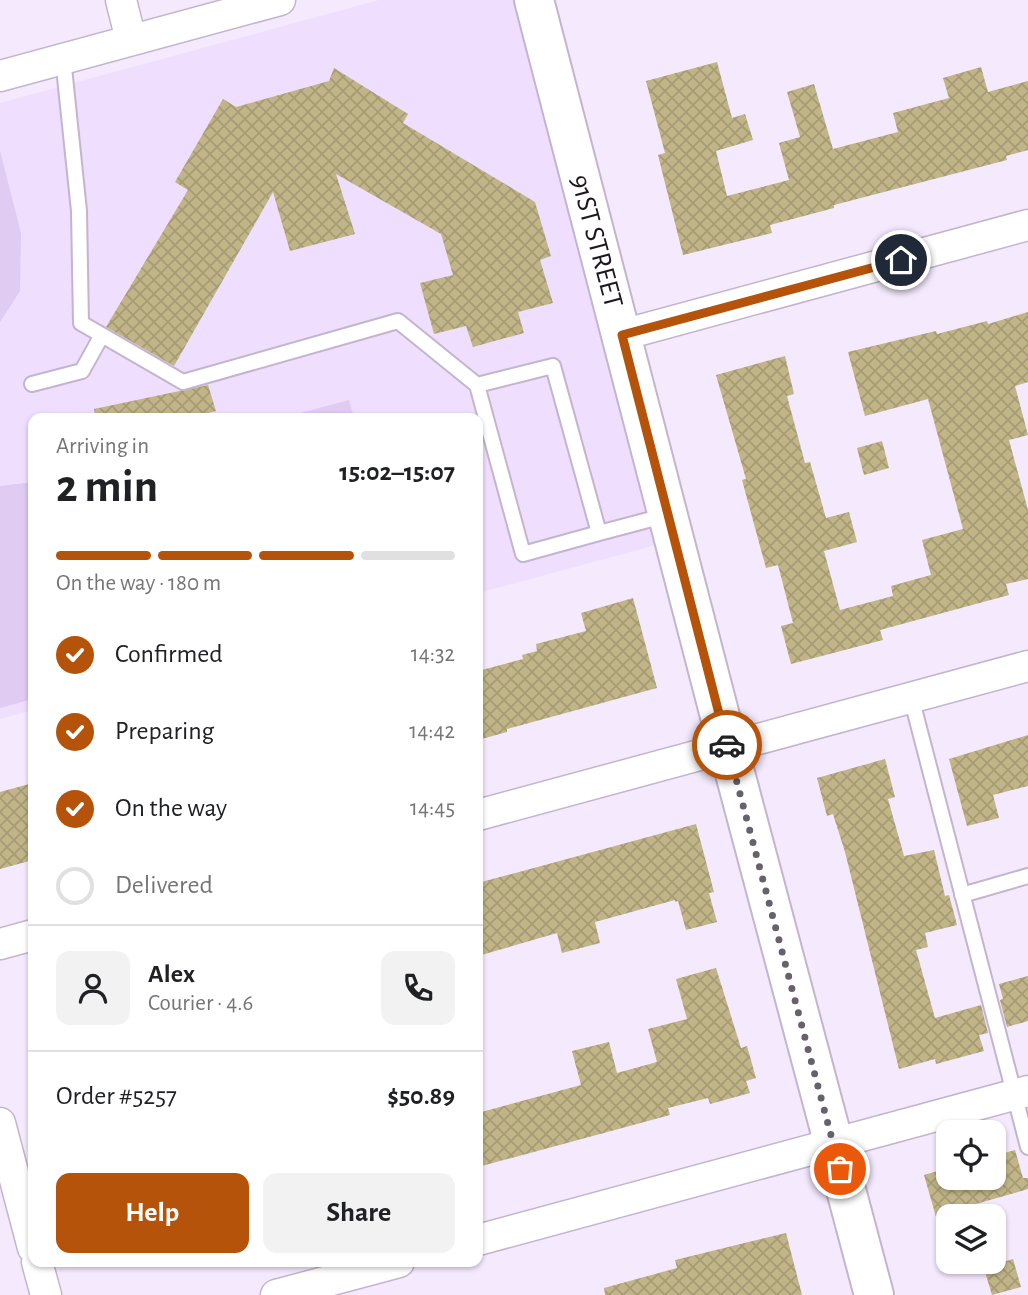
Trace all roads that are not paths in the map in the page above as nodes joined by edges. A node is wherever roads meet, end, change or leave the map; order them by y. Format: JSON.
{"nodes":[{"id":1,"x":121,"y":0,"type":"edge"},
{"id":2,"x":280,"y":0,"type":"edge"},
{"id":3,"x":534,"y":0,"type":"edge"},
{"id":4,"x":131,"y":40,"type":"junction"},
{"id":5,"x":63,"y":58,"type":"junction"},
{"id":6,"x":0,"y":75,"type":"edge"},
{"id":7,"x":1028,"y":225,"type":"edge"},
{"id":8,"x":102,"y":335,"type":"junction"},
{"id":9,"x":622,"y":335,"type":"junction"},
{"id":10,"x":32,"y":384,"type":"dead end"},
{"id":11,"x":477,"y":385,"type":"junction"},
{"id":12,"x":668,"y":514,"type":"junction"},
{"id":13,"x":599,"y":533,"type":"junction"},
{"id":14,"x":1028,"y":666,"type":"edge"},
{"id":15,"x":911,"y":697,"type":"junction"},
{"id":16,"x":728,"y":747,"type":"junction"},
{"id":17,"x":483,"y":814,"type":"edge"},
{"id":18,"x":1028,"y":876,"type":"edge"},
{"id":19,"x":962,"y":895,"type":"junction"},
{"id":20,"x":28,"y":936,"type":"edge"},
{"id":21,"x":0,"y":944,"type":"edge"},
{"id":22,"x":1021,"y":1093,"type":"edge"},
{"id":23,"x":0,"y":1123,"type":"edge"},
{"id":24,"x":833,"y":1144,"type":"junction"},
{"id":25,"x":1028,"y":1147,"type":"edge"},
{"id":26,"x":28,"y":1229,"type":"edge"},
{"id":27,"x":483,"y":1239,"type":"edge"},
{"id":28,"x":38,"y":1267,"type":"edge"},
{"id":29,"x":380,"y":1267,"type":"edge"},
{"id":30,"x":46,"y":1295,"type":"edge"},
{"id":31,"x":276,"y":1295,"type":"edge"},
{"id":32,"x":874,"y":1295,"type":"edge"}],
"edges":[{"from":1,"to":4,"type":"street"},
{"from":2,"to":4,"type":"street"},
{"from":3,"to":9,"type":"street","name":"91ST STREET"},
{"from":4,"to":5,"type":"street"},
{"from":5,"to":6,"type":"street"},
{"from":5,"to":8,"type":"lane"},
{"from":7,"to":9,"type":"street"},
{"from":8,"to":10,"type":"lane"},
{"from":8,"to":11,"type":"lane"},
{"from":9,"to":12,"type":"street","name":"91ST STREET"},
{"from":11,"to":13,"type":"lane"},
{"from":11,"to":13,"type":"lane"},
{"from":12,"to":13,"type":"lane"},
{"from":12,"to":16,"type":"street","name":"91ST STREET"},
{"from":14,"to":15,"type":"street"},
{"from":15,"to":16,"type":"street"},
{"from":15,"to":19,"type":"lane"},
{"from":16,"to":17,"type":"street"},
{"from":16,"to":24,"type":"street","name":"91ST STREET"},
{"from":18,"to":19,"type":"lane"},
{"from":19,"to":22,"type":"lane"},
{"from":20,"to":21,"type":"street"},
{"from":22,"to":24,"type":"street"},
{"from":22,"to":25,"type":"lane"},
{"from":23,"to":26,"type":"street"},
{"from":24,"to":27,"type":"street"},
{"from":24,"to":32,"type":"street","name":"91ST STREET"},
{"from":28,"to":30,"type":"street"},
{"from":29,"to":31,"type":"street"}]}
